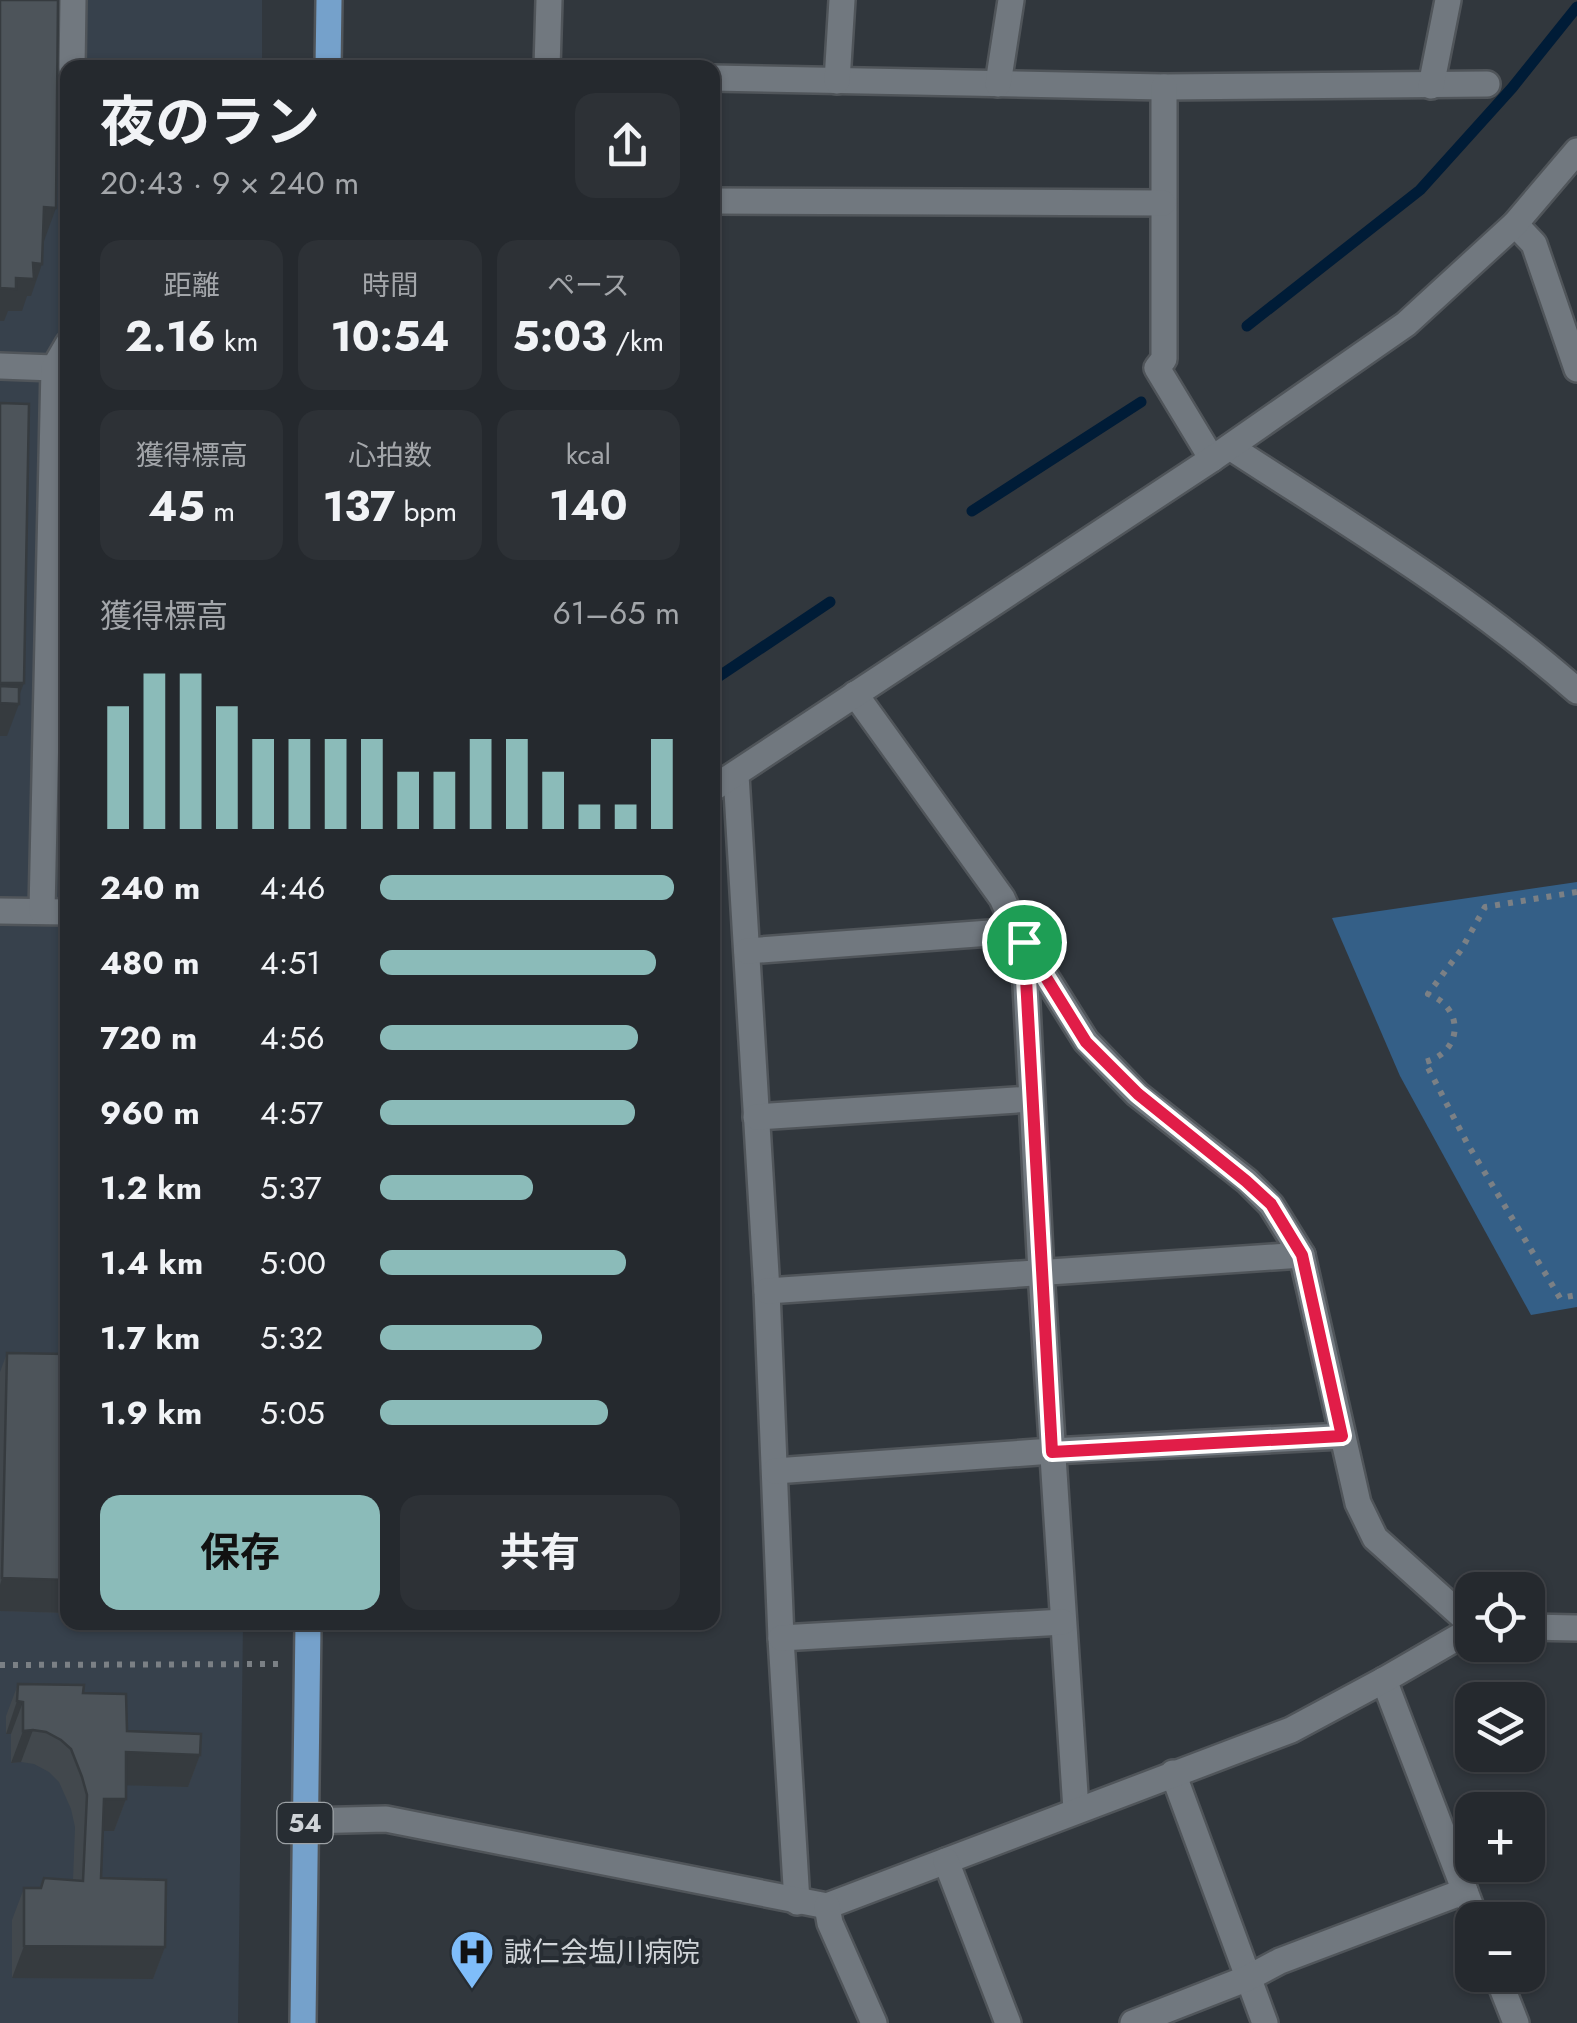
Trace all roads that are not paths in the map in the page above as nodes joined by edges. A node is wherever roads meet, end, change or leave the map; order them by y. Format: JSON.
{"nodes":[{"id":1,"x":73,"y":0,"type":"edge"},
{"id":2,"x":329,"y":0,"type":"edge"},
{"id":3,"x":549,"y":0,"type":"edge"},
{"id":4,"x":842,"y":0,"type":"edge"},
{"id":5,"x":1010,"y":0,"type":"edge"},
{"id":6,"x":1448,"y":0,"type":"edge"},
{"id":7,"x":72,"y":60,"type":"edge"},
{"id":8,"x":328,"y":60,"type":"edge"},
{"id":9,"x":547,"y":60,"type":"edge"},
{"id":10,"x":720,"y":78,"type":"edge"},
{"id":11,"x":837,"y":81,"type":"junction"},
{"id":12,"x":998,"y":84,"type":"junction"},
{"id":13,"x":1486,"y":84,"type":"dead end"},
{"id":14,"x":1431,"y":86,"type":"junction"},
{"id":15,"x":1164,"y":87,"type":"junction"},
{"id":16,"x":1577,"y":151,"type":"edge"},
{"id":17,"x":720,"y":201,"type":"edge"},
{"id":18,"x":1163,"y":203,"type":"junction"},
{"id":19,"x":1515,"y":224,"type":"junction"},
{"id":20,"x":60,"y":358,"type":"edge"},
{"id":21,"x":0,"y":366,"type":"edge"},
{"id":22,"x":54,"y":368,"type":"junction"},
{"id":23,"x":1577,"y":368,"type":"edge"},
{"id":24,"x":1221,"y":453,"type":"junction"},
{"id":25,"x":1577,"y":691,"type":"edge"},
{"id":26,"x":855,"y":694,"type":"junction"},
{"id":27,"x":736,"y":775,"type":"junction"},
{"id":28,"x":720,"y":785,"type":"edge"},
{"id":29,"x":0,"y":910,"type":"edge"},
{"id":30,"x":55,"y":912,"type":"edge"},
{"id":31,"x":1020,"y":937,"type":"junction"},
{"id":32,"x":746,"y":952,"type":"junction"},
{"id":33,"x":1031,"y":1099,"type":"junction"},
{"id":34,"x":756,"y":1117,"type":"junction"},
{"id":35,"x":1302,"y":1255,"type":"junction"},
{"id":36,"x":1041,"y":1272,"type":"junction"},
{"id":37,"x":767,"y":1291,"type":"junction"},
{"id":38,"x":1342,"y":1436,"type":"junction"},
{"id":39,"x":1052,"y":1452,"type":"junction"},
{"id":40,"x":775,"y":1472,"type":"junction"},
{"id":41,"x":1455,"y":1611,"type":"edge"},
{"id":42,"x":1063,"y":1622,"type":"junction"},
{"id":43,"x":1545,"y":1628,"type":"edge"},
{"id":44,"x":1577,"y":1628,"type":"edge"},
{"id":45,"x":308,"y":1630,"type":"edge"},
{"id":46,"x":1455,"y":1637,"type":"edge"},
{"id":47,"x":781,"y":1638,"type":"junction"},
{"id":48,"x":1384,"y":1680,"type":"junction"},
{"id":49,"x":1173,"y":1773,"type":"junction"},
{"id":50,"x":1076,"y":1810,"type":"junction"},
{"id":51,"x":305,"y":1821,"type":"junction"},
{"id":52,"x":946,"y":1861,"type":"junction"},
{"id":53,"x":1465,"y":1891,"type":"junction"},
{"id":54,"x":796,"y":1902,"type":"junction"},
{"id":55,"x":1469,"y":1902,"type":"edge"},
{"id":56,"x":827,"y":1906,"type":"junction"},
{"id":57,"x":1248,"y":1978,"type":"junction"},
{"id":58,"x":1504,"y":1992,"type":"edge"},
{"id":59,"x":304,"y":2023,"type":"edge"},
{"id":60,"x":874,"y":2023,"type":"edge"},
{"id":61,"x":1008,"y":2023,"type":"edge"},
{"id":62,"x":1133,"y":2023,"type":"edge"},
{"id":63,"x":1265,"y":2023,"type":"edge"},
{"id":64,"x":1516,"y":2023,"type":"edge"}],
"edges":[{"from":1,"to":7,"type":"street"},
{"from":2,"to":8,"type":"main road"},
{"from":3,"to":9,"type":"street"},
{"from":4,"to":11,"type":"street"},
{"from":5,"to":12,"type":"street"},
{"from":6,"to":14,"type":"street"},
{"from":10,"to":11,"type":"street"},
{"from":11,"to":12,"type":"street"},
{"from":12,"to":15,"type":"street"},
{"from":13,"to":14,"type":"street"},
{"from":14,"to":15,"type":"street"},
{"from":15,"to":18,"type":"street"},
{"from":16,"to":19,"type":"street"},
{"from":17,"to":18,"type":"street"},
{"from":18,"to":24,"type":"street"},
{"from":19,"to":23,"type":"street"},
{"from":19,"to":24,"type":"street"},
{"from":20,"to":22,"type":"street"},
{"from":21,"to":22,"type":"street"},
{"from":22,"to":30,"type":"street"},
{"from":24,"to":25,"type":"street"},
{"from":24,"to":26,"type":"street"},
{"from":26,"to":27,"type":"street"},
{"from":26,"to":31,"type":"street"},
{"from":27,"to":28,"type":"street"},
{"from":27,"to":32,"type":"street"},
{"from":29,"to":30,"type":"street"},
{"from":31,"to":32,"type":"street"},
{"from":31,"to":33,"type":"street"},
{"from":31,"to":35,"type":"street"},
{"from":32,"to":34,"type":"street"},
{"from":33,"to":34,"type":"street"},
{"from":33,"to":36,"type":"street"},
{"from":34,"to":37,"type":"street"},
{"from":35,"to":36,"type":"street"},
{"from":35,"to":38,"type":"street"},
{"from":36,"to":37,"type":"street"},
{"from":36,"to":39,"type":"street"},
{"from":37,"to":40,"type":"street"},
{"from":38,"to":39,"type":"street"},
{"from":38,"to":41,"type":"street"},
{"from":39,"to":40,"type":"street"},
{"from":39,"to":42,"type":"street"},
{"from":40,"to":47,"type":"street"},
{"from":42,"to":47,"type":"street"},
{"from":42,"to":50,"type":"street"},
{"from":43,"to":44,"type":"street"},
{"from":45,"to":51,"type":"main road","number":"54"},
{"from":46,"to":48,"type":"street"},
{"from":47,"to":54,"type":"street"},
{"from":48,"to":49,"type":"street"},
{"from":48,"to":53,"type":"street"},
{"from":49,"to":50,"type":"street"},
{"from":49,"to":57,"type":"street"},
{"from":50,"to":52,"type":"street"},
{"from":51,"to":54,"type":"street"},
{"from":51,"to":59,"type":"main road","number":"54"},
{"from":52,"to":56,"type":"street"},
{"from":52,"to":61,"type":"street"},
{"from":53,"to":55,"type":"street"},
{"from":53,"to":57,"type":"street"},
{"from":54,"to":56,"type":"street"},
{"from":56,"to":60,"type":"street"},
{"from":57,"to":62,"type":"street"},
{"from":57,"to":63,"type":"street"},
{"from":58,"to":64,"type":"street"}]}
